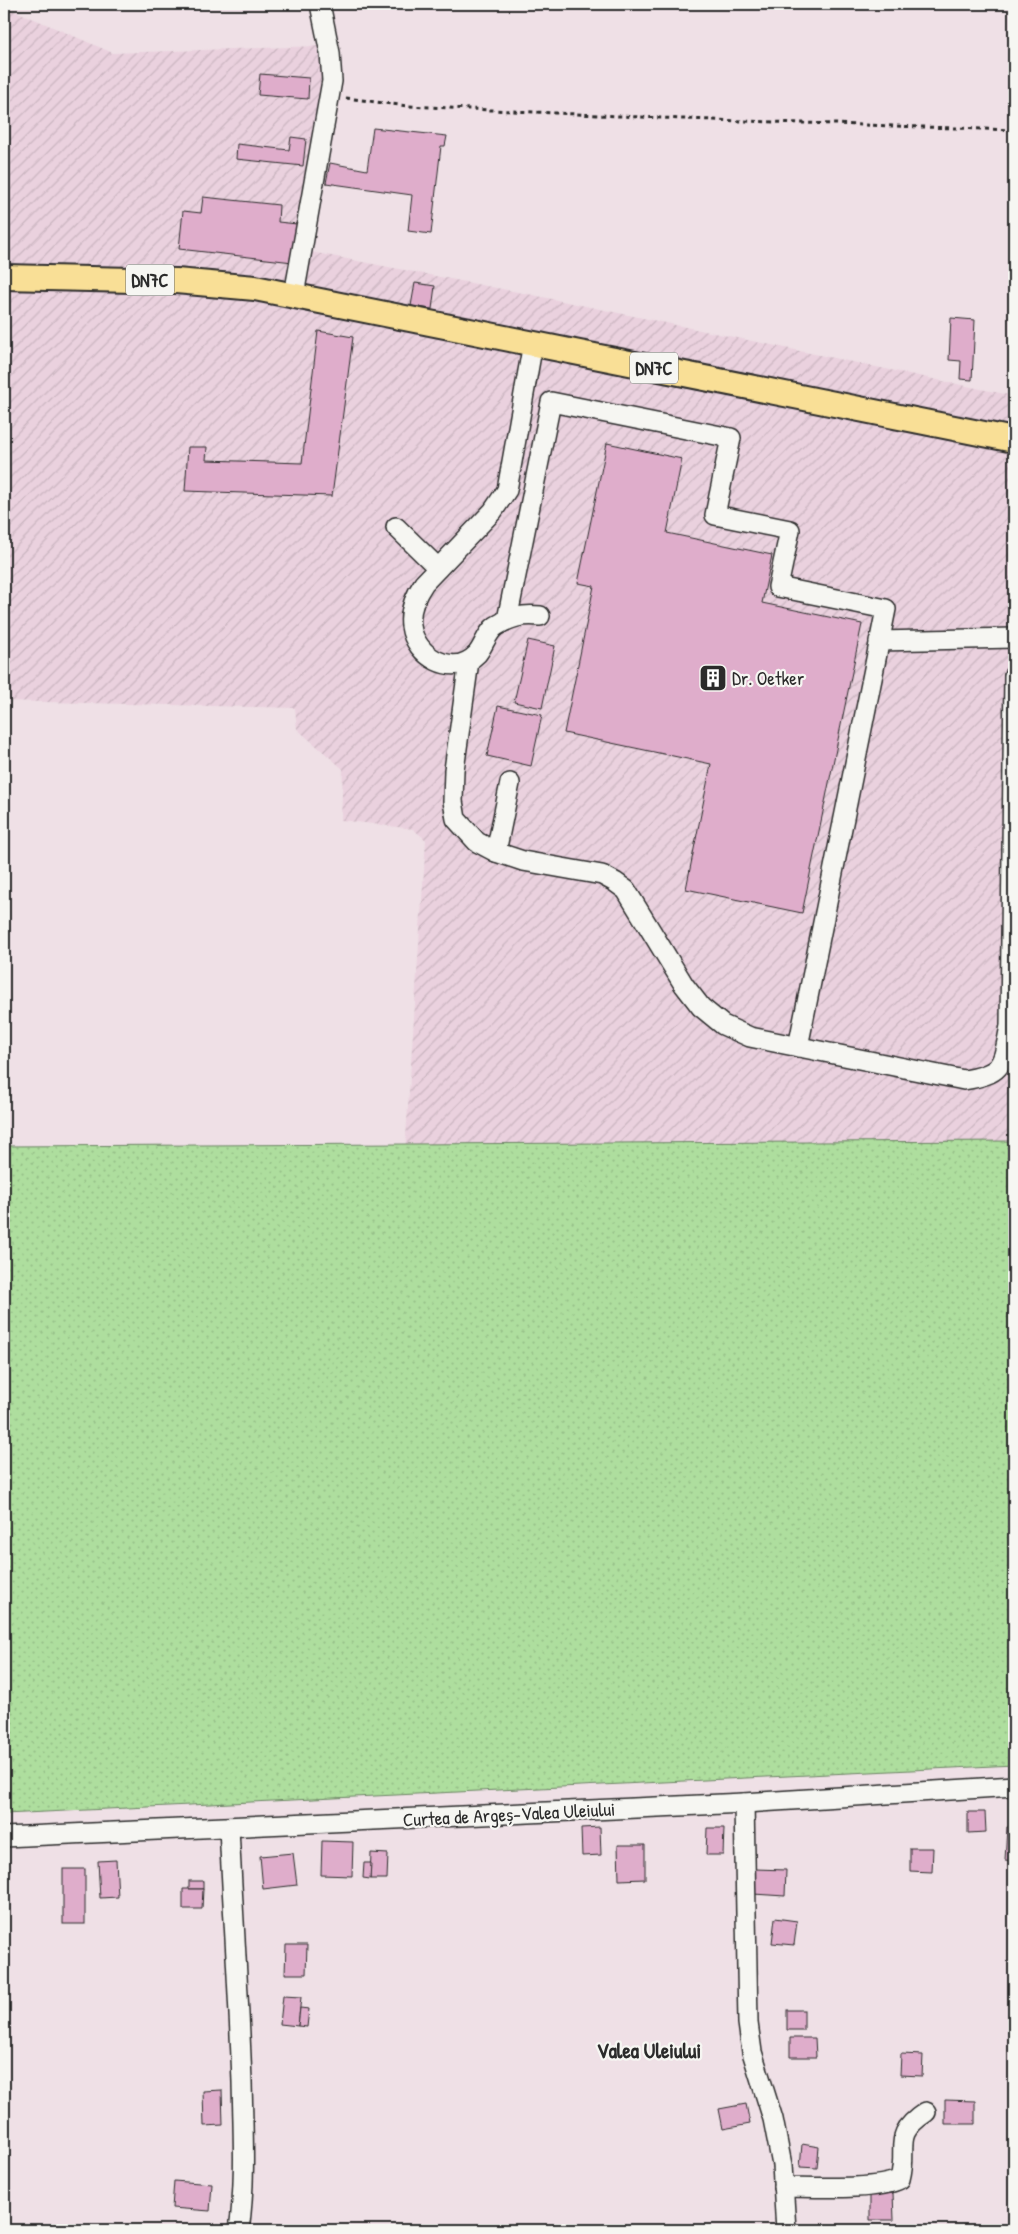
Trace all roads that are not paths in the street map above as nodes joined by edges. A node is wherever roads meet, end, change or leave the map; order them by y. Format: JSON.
{"nodes":[{"id":1,"x":320,"y":4,"type":"edge"},
{"id":2,"x":4,"y":277,"type":"edge"},
{"id":3,"x":294,"y":295,"type":"junction"},
{"id":4,"x":534,"y":343,"type":"junction"},
{"id":5,"x":1014,"y":440,"type":"edge"},
{"id":6,"x":396,"y":527,"type":"dead end"},
{"id":7,"x":438,"y":568,"type":"junction"},
{"id":8,"x":540,"y":616,"type":"dead end"},
{"id":9,"x":507,"y":620,"type":"junction"},
{"id":10,"x":1014,"y":638,"type":"edge"},
{"id":11,"x":879,"y":641,"type":"junction"},
{"id":12,"x":469,"y":660,"type":"junction"},
{"id":13,"x":1014,"y":675,"type":"edge"},
{"id":14,"x":510,"y":783,"type":"dead end"},
{"id":15,"x":496,"y":852,"type":"junction"},
{"id":16,"x":798,"y":1047,"type":"junction"},
{"id":17,"x":1014,"y":1786,"type":"edge"},
{"id":18,"x":744,"y":1803,"type":"junction"},
{"id":19,"x":229,"y":1827,"type":"junction"},
{"id":20,"x":4,"y":1838,"type":"edge"},
{"id":21,"x":926,"y":2112,"type":"dead end"},
{"id":22,"x":784,"y":2187,"type":"junction"},
{"id":23,"x":239,"y":2230,"type":"edge"},
{"id":24,"x":786,"y":2230,"type":"edge"}],
"edges":[{"from":1,"to":3,"type":"street"},
{"from":2,"to":3,"type":"main road","number":"DN7C"},
{"from":3,"to":4,"type":"main road","number":"DN7C"},
{"from":4,"to":5,"type":"main road","number":"DN7C"},
{"from":4,"to":7,"type":"street"},
{"from":6,"to":7,"type":"street"},
{"from":7,"to":12,"type":"street"},
{"from":8,"to":9,"type":"street"},
{"from":9,"to":11,"type":"street"},
{"from":9,"to":12,"type":"street"},
{"from":10,"to":11,"type":"street"},
{"from":11,"to":16,"type":"street"},
{"from":12,"to":15,"type":"street"},
{"from":13,"to":16,"type":"street"},
{"from":14,"to":15,"type":"street"},
{"from":15,"to":16,"type":"street"},
{"from":17,"to":18,"type":"street","name":"Curtea de Argeș-Valea Uleiului"},
{"from":18,"to":19,"type":"street","name":"Curtea de Argeș-Valea Uleiului"},
{"from":18,"to":22,"type":"street"},
{"from":19,"to":20,"type":"street","name":"Curtea de Argeș-Valea Uleiului"},
{"from":19,"to":23,"type":"street"},
{"from":21,"to":22,"type":"street"},
{"from":22,"to":24,"type":"street"}]}
